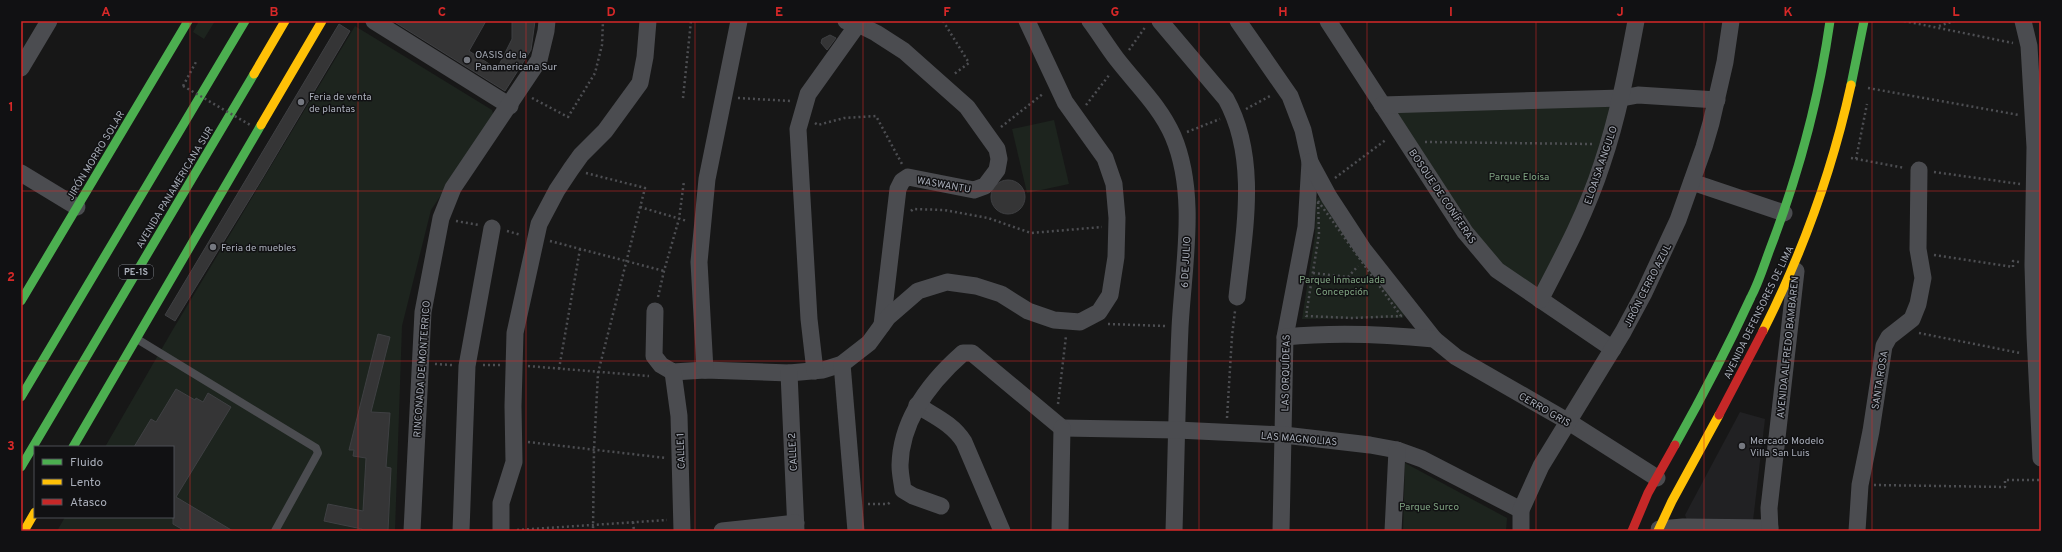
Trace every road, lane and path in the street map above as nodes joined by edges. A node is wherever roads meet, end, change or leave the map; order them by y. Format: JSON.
{"nodes":[{"id":1,"x":48,"y":21,"type":"edge"},
{"id":2,"x":188,"y":21,"type":"edge"},
{"id":3,"x":245,"y":21,"type":"edge"},
{"id":4,"x":285,"y":21,"type":"edge"},
{"id":5,"x":322,"y":21,"type":"edge"},
{"id":6,"x":374,"y":21,"type":"edge"},
{"id":7,"x":547,"y":21,"type":"edge"},
{"id":8,"x":603,"y":21,"type":"edge"},
{"id":9,"x":648,"y":21,"type":"edge"},
{"id":10,"x":691,"y":21,"type":"edge"},
{"id":11,"x":739,"y":21,"type":"edge"},
{"id":12,"x":943,"y":21,"type":"edge"},
{"id":13,"x":1028,"y":21,"type":"edge"},
{"id":14,"x":1090,"y":21,"type":"edge"},
{"id":15,"x":1160,"y":21,"type":"edge"},
{"id":16,"x":1238,"y":21,"type":"edge"},
{"id":17,"x":1328,"y":21,"type":"edge"},
{"id":18,"x":1636,"y":21,"type":"edge"},
{"id":19,"x":1731,"y":21,"type":"edge"},
{"id":20,"x":1830,"y":21,"type":"edge"},
{"id":21,"x":1864,"y":21,"type":"edge"},
{"id":22,"x":1904,"y":21,"type":"edge"},
{"id":23,"x":1954,"y":21,"type":"edge"},
{"id":24,"x":2023,"y":21,"type":"edge"},
{"id":25,"x":852,"y":22,"type":"edge"},
{"id":26,"x":1939,"y":27,"type":"junction"},
{"id":27,"x":2029,"y":46,"type":"junction"},
{"id":28,"x":196,"y":62,"type":"dead end"},
{"id":29,"x":21,"y":68,"type":"edge"},
{"id":30,"x":941,"y":84,"type":"junction"},
{"id":31,"x":1056,"y":84,"type":"junction"},
{"id":32,"x":1850,"y":86,"type":"junction"},
{"id":33,"x":519,"y":91,"type":"junction"},
{"id":34,"x":724,"y":97,"type":"junction"},
{"id":35,"x":683,"y":98,"type":"dead end"},
{"id":36,"x":1622,"y":98,"type":"junction"},
{"id":37,"x":1717,"y":100,"type":"junction"},
{"id":38,"x":806,"y":101,"type":"junction"},
{"id":39,"x":1382,"y":105,"type":"junction"},
{"id":40,"x":510,"y":106,"type":"junction"},
{"id":41,"x":2034,"y":118,"type":"junction"},
{"id":42,"x":252,"y":126,"type":"dead end"},
{"id":43,"x":989,"y":136,"type":"junction"},
{"id":44,"x":1402,"y":136,"type":"junction"},
{"id":45,"x":1608,"y":144,"type":"junction"},
{"id":46,"x":1310,"y":162,"type":"junction"},
{"id":47,"x":571,"y":169,"type":"junction"},
{"id":48,"x":1918,"y":170,"type":"dead end"},
{"id":49,"x":21,"y":173,"type":"edge"},
{"id":50,"x":908,"y":177,"type":"junction"},
{"id":51,"x":684,"y":181,"type":"dead end"},
{"id":52,"x":1692,"y":182,"type":"junction"},
{"id":53,"x":1323,"y":187,"type":"junction"},
{"id":54,"x":77,"y":207,"type":"junction"},
{"id":55,"x":640,"y":207,"type":"junction"},
{"id":56,"x":1784,"y":213,"type":"junction"},
{"id":57,"x":679,"y":219,"type":"junction"},
{"id":58,"x":703,"y":226,"type":"junction"},
{"id":59,"x":1116,"y":226,"type":"junction"},
{"id":60,"x":492,"y":228,"type":"dead end"},
{"id":61,"x":894,"y":228,"type":"junction"},
{"id":62,"x":536,"y":238,"type":"junction"},
{"id":63,"x":580,"y":249,"type":"junction"},
{"id":64,"x":1920,"y":253,"type":"junction"},
{"id":65,"x":1797,"y":258,"type":"junction"},
{"id":66,"x":628,"y":261,"type":"junction"},
{"id":67,"x":1362,"y":262,"type":"junction"},
{"id":68,"x":2033,"y":265,"type":"junction"},
{"id":69,"x":664,"y":271,"type":"junction"},
{"id":70,"x":1313,"y":273,"type":"junction"},
{"id":71,"x":1237,"y":297,"type":"joint"},
{"id":72,"x":1540,"y":300,"type":"junction"},
{"id":73,"x":21,"y":301,"type":"edge"},
{"id":74,"x":655,"y":312,"type":"joint"},
{"id":75,"x":1073,"y":322,"type":"junction"},
{"id":76,"x":1106,"y":324,"type":"dead end"},
{"id":77,"x":882,"y":325,"type":"junction"},
{"id":78,"x":1180,"y":327,"type":"junction"},
{"id":79,"x":1901,"y":329,"type":"junction"},
{"id":80,"x":1285,"y":337,"type":"junction"},
{"id":81,"x":136,"y":339,"type":"junction"},
{"id":82,"x":1434,"y":339,"type":"junction"},
{"id":83,"x":1613,"y":349,"type":"junction"},
{"id":84,"x":2036,"y":356,"type":"junction"},
{"id":85,"x":842,"y":364,"type":"junction"},
{"id":86,"x":514,"y":365,"type":"junction"},
{"id":87,"x":560,"y":369,"type":"junction"},
{"id":88,"x":705,"y":370,"type":"junction"},
{"id":89,"x":815,"y":371,"type":"junction"},
{"id":90,"x":673,"y":372,"type":"junction"},
{"id":91,"x":598,"y":373,"type":"junction"},
{"id":92,"x":789,"y":373,"type":"junction"},
{"id":93,"x":21,"y":397,"type":"edge"},
{"id":94,"x":917,"y":405,"type":"junction"},
{"id":95,"x":1569,"y":422,"type":"junction"},
{"id":96,"x":1059,"y":425,"type":"junction"},
{"id":97,"x":1177,"y":430,"type":"junction"},
{"id":98,"x":1226,"y":432,"type":"junction"},
{"id":99,"x":1284,"y":435,"type":"junction"},
{"id":100,"x":514,"y":440,"type":"junction"},
{"id":101,"x":74,"y":446,"type":"edge"},
{"id":102,"x":594,"y":450,"type":"junction"},
{"id":103,"x":1397,"y":450,"type":"junction"},
{"id":104,"x":2041,"y":458,"type":"edge"},
{"id":105,"x":680,"y":460,"type":"junction"},
{"id":106,"x":21,"y":467,"type":"edge"},
{"id":107,"x":1657,"y":478,"type":"junction"},
{"id":108,"x":2041,"y":480,"type":"edge"},
{"id":109,"x":1860,"y":485,"type":"junction"},
{"id":110,"x":903,"y":490,"type":"junction"},
{"id":111,"x":854,"y":504,"type":"junction"},
{"id":112,"x":941,"y":506,"type":"dead end"},
{"id":113,"x":1520,"y":510,"type":"junction"},
{"id":114,"x":34,"y":514,"type":"edge"},
{"id":115,"x":633,"y":522,"type":"junction"},
{"id":116,"x":593,"y":525,"type":"junction"},
{"id":117,"x":682,"y":525,"type":"edge"},
{"id":118,"x":796,"y":527,"type":"edge"},
{"id":119,"x":550,"y":529,"type":"edge"},
{"id":120,"x":1659,"y":530,"type":"edge"},
{"id":121,"x":1770,"y":530,"type":"edge"},
{"id":122,"x":24,"y":531,"type":"edge"},
{"id":123,"x":275,"y":531,"type":"edge"},
{"id":124,"x":412,"y":531,"type":"edge"},
{"id":125,"x":461,"y":531,"type":"edge"},
{"id":126,"x":501,"y":531,"type":"edge"},
{"id":127,"x":593,"y":531,"type":"edge"},
{"id":128,"x":634,"y":531,"type":"edge"},
{"id":129,"x":722,"y":531,"type":"edge"},
{"id":130,"x":856,"y":531,"type":"edge"},
{"id":131,"x":1002,"y":531,"type":"edge"},
{"id":132,"x":1060,"y":531,"type":"edge"},
{"id":133,"x":1174,"y":531,"type":"edge"},
{"id":134,"x":1281,"y":531,"type":"edge"},
{"id":135,"x":1393,"y":531,"type":"edge"},
{"id":136,"x":1521,"y":531,"type":"edge"},
{"id":137,"x":1632,"y":531,"type":"edge"},
{"id":138,"x":1858,"y":531,"type":"edge"}],
"edges":[{"from":1,"to":29,"type":"street"},
{"from":2,"to":54,"type":"main road","name":"JIRÓN MORRO SOLAR"},
{"from":3,"to":93,"type":"main road"},
{"from":4,"to":106,"type":"main road","name":"AVENIDA PANAMERICANA SUR","number":"PE-1S"},
{"from":5,"to":81,"type":"main road"},
{"from":6,"to":40,"type":"street"},
{"from":7,"to":33,"type":"street","name":"RINCONADA DE MONTERRICO"},
{"from":8,"to":33,"type":"path"},
{"from":9,"to":47,"type":"street"},
{"from":10,"to":35,"type":"path"},
{"from":11,"to":34,"type":"street"},
{"from":12,"to":30,"type":"path"},
{"from":13,"to":31,"type":"street"},
{"from":14,"to":78,"type":"street","name":"6 DE JULIO"},
{"from":15,"to":71,"type":"street"},
{"from":16,"to":46,"type":"street","name":"LAS ORQUÍDEAS"},
{"from":17,"to":39,"type":"street","name":"BOSQUE DE CONÍFERAS"},
{"from":18,"to":36,"type":"street","name":"ELOAISA ANGULO"},
{"from":19,"to":37,"type":"street","name":"JIRÓN CERRO AZUL"},
{"from":20,"to":56,"type":"main road","name":"AVENIDA DEFENSORES DE LIMA"},
{"from":21,"to":32,"type":"main road","name":"AVENIDA DEFENSORES DE LIMA"},
{"from":22,"to":26,"type":"path"},
{"from":23,"to":26,"type":"path"},
{"from":24,"to":27,"type":"street"},
{"from":25,"to":30,"type":"street","name":"WASWANTU"},
{"from":25,"to":38,"type":"street"},
{"from":26,"to":27,"type":"path"},
{"from":27,"to":41,"type":"street"},
{"from":28,"to":42,"type":"path","bridge":true},
{"from":30,"to":43,"type":"street","name":"WASWANTU"},
{"from":31,"to":43,"type":"path"},
{"from":31,"to":59,"type":"street"},
{"from":32,"to":41,"type":"path"},
{"from":32,"to":65,"type":"main road","name":"AVENIDA DEFENSORES DE LIMA"},
{"from":33,"to":40,"type":"street","name":"RINCONADA DE MONTERRICO"},
{"from":34,"to":38,"type":"path"},
{"from":34,"to":58,"type":"street"},
{"from":36,"to":37,"type":"street"},
{"from":36,"to":39,"type":"street"},
{"from":36,"to":45,"type":"street","name":"ELOAISA ANGULO"},
{"from":37,"to":52,"type":"street","name":"JIRÓN CERRO AZUL"},
{"from":38,"to":50,"type":"path"},
{"from":38,"to":89,"type":"street"},
{"from":39,"to":44,"type":"street","name":"BOSQUE DE CONÍFERAS"},
{"from":40,"to":124,"type":"street","name":"RINCONADA DE MONTERRICO"},
{"from":41,"to":68,"type":"street"},
{"from":43,"to":50,"type":"street","name":"WASWANTU"},
{"from":44,"to":45,"type":"path"},
{"from":44,"to":53,"type":"path"},
{"from":44,"to":72,"type":"street","name":"BOSQUE DE CONÍFERAS"},
{"from":45,"to":72,"type":"street","name":"ELOAISA ANGULO"},
{"from":46,"to":53,"type":"street","name":"CERRO GRIS"},
{"from":46,"to":80,"type":"street","name":"LAS ORQUÍDEAS"},
{"from":47,"to":55,"type":"path"},
{"from":47,"to":62,"type":"street"},
{"from":48,"to":64,"type":"street","name":"SANTA ROSA"},
{"from":49,"to":54,"type":"street"},
{"from":50,"to":61,"type":"street","name":"WASWANTU"},
{"from":51,"to":57,"type":"path"},
{"from":52,"to":56,"type":"street"},
{"from":52,"to":83,"type":"street","name":"JIRÓN CERRO AZUL"},
{"from":53,"to":82,"type":"street","name":"CERRO GRIS"},
{"from":54,"to":73,"type":"main road","name":"JIRÓN MORRO SOLAR"},
{"from":55,"to":57,"type":"path"},
{"from":55,"to":66,"type":"path"},
{"from":56,"to":107,"type":"main road","name":"AVENIDA DEFENSORES DE LIMA"},
{"from":57,"to":58,"type":"path"},
{"from":57,"to":69,"type":"path"},
{"from":58,"to":88,"type":"street"},
{"from":59,"to":61,"type":"path"},
{"from":59,"to":75,"type":"street"},
{"from":60,"to":125,"type":"street"},
{"from":61,"to":77,"type":"street","name":"WASWANTU"},
{"from":62,"to":63,"type":"path"},
{"from":62,"to":86,"type":"street"},
{"from":63,"to":66,"type":"path"},
{"from":63,"to":87,"type":"path"},
{"from":64,"to":68,"type":"path"},
{"from":64,"to":79,"type":"street","name":"SANTA ROSA"},
{"from":65,"to":120,"type":"main road","name":"AVENIDA DEFENSORES DE LIMA"},
{"from":65,"to":121,"type":"street","name":"AVENIDA ALFREDO BAMBAREN"},
{"from":66,"to":69,"type":"path"},
{"from":66,"to":91,"type":"path"},
{"from":67,"to":70,"type":"path"},
{"from":67,"to":70,"type":"path"},
{"from":67,"to":70,"type":"path"},
{"from":68,"to":84,"type":"street"},
{"from":69,"to":74,"type":"path"},
{"from":71,"to":98,"type":"path"},
{"from":72,"to":83,"type":"street","name":"BOSQUE DE CONÍFERAS"},
{"from":74,"to":90,"type":"street"},
{"from":75,"to":77,"type":"street"},
{"from":75,"to":96,"type":"path"},
{"from":76,"to":78,"type":"path"},
{"from":77,"to":85,"type":"street"},
{"from":78,"to":97,"type":"street","name":"6 DE JULIO"},
{"from":79,"to":84,"type":"path"},
{"from":79,"to":109,"type":"street","name":"SANTA ROSA"},
{"from":80,"to":82,"type":"street"},
{"from":80,"to":99,"type":"street","name":"LAS ORQUÍDEAS"},
{"from":81,"to":101,"type":"main road"},
{"from":81,"to":123,"type":"lane"},
{"from":82,"to":95,"type":"street","name":"CERRO GRIS"},
{"from":83,"to":95,"type":"street","name":"JIRÓN CERRO AZUL"},
{"from":84,"to":104,"type":"street"},
{"from":85,"to":89,"type":"street"},
{"from":85,"to":111,"type":"street"},
{"from":86,"to":87,"type":"path"},
{"from":86,"to":100,"type":"street"},
{"from":87,"to":91,"type":"path"},
{"from":88,"to":90,"type":"street"},
{"from":88,"to":92,"type":"street"},
{"from":89,"to":92,"type":"street"},
{"from":90,"to":91,"type":"path"},
{"from":90,"to":105,"type":"street","name":"CALLE 1"},
{"from":91,"to":102,"type":"path"},
{"from":92,"to":118,"type":"street","name":"CALLE 2"},
{"from":94,"to":96,"type":"street"},
{"from":94,"to":110,"type":"street"},
{"from":94,"to":131,"type":"street"},
{"from":95,"to":107,"type":"street","name":"CERRO GRIS"},
{"from":95,"to":113,"type":"street","name":"JIRÓN CERRO AZUL"},
{"from":96,"to":97,"type":"street","name":"LAS MAGNOLIAS"},
{"from":96,"to":132,"type":"street"},
{"from":97,"to":98,"type":"street","name":"LAS MAGNOLIAS"},
{"from":97,"to":133,"type":"street","name":"6 DE JULIO"},
{"from":98,"to":99,"type":"street","name":"LAS MAGNOLIAS"},
{"from":99,"to":103,"type":"street","name":"LAS MAGNOLIAS"},
{"from":99,"to":134,"type":"street","name":"LAS ORQUÍDEAS"},
{"from":100,"to":102,"type":"path"},
{"from":100,"to":126,"type":"street"},
{"from":102,"to":105,"type":"path"},
{"from":102,"to":116,"type":"path"},
{"from":103,"to":113,"type":"street","name":"LAS MAGNOLIAS"},
{"from":103,"to":135,"type":"street"},
{"from":105,"to":117,"type":"street","name":"CALLE 1"},
{"from":107,"to":137,"type":"main road","name":"AVENIDA DEFENSORES DE LIMA"},
{"from":108,"to":109,"type":"path"},
{"from":109,"to":138,"type":"street","name":"SANTA ROSA"},
{"from":110,"to":111,"type":"path"},
{"from":110,"to":112,"type":"street"},
{"from":111,"to":130,"type":"street"},
{"from":113,"to":136,"type":"street","name":"JIRÓN CERRO AZUL"},
{"from":114,"to":122,"type":"main road"},
{"from":115,"to":116,"type":"path"},
{"from":115,"to":117,"type":"path"},
{"from":115,"to":128,"type":"path"},
{"from":116,"to":119,"type":"path"},
{"from":116,"to":127,"type":"path"},
{"from":118,"to":129,"type":"street"},
{"from":119,"to":126,"type":"path"},
{"from":120,"to":121,"type":"street"}]}
